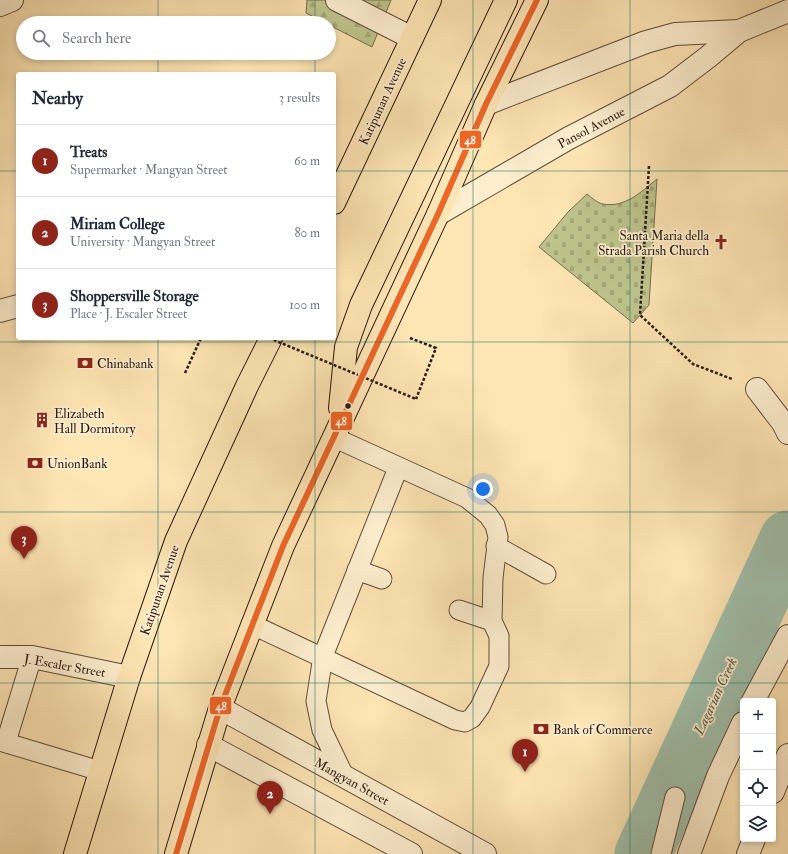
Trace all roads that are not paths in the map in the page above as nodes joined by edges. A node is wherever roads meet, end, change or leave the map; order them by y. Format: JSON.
{"nodes":[{"id":1,"x":12,"y":0,"type":"edge"},
{"id":2,"x":336,"y":0,"type":"edge"},
{"id":3,"x":430,"y":0,"type":"edge"},
{"id":4,"x":506,"y":0,"type":"edge"},
{"id":5,"x":537,"y":0,"type":"edge"},
{"id":6,"x":0,"y":5,"type":"edge"},
{"id":7,"x":788,"y":11,"type":"edge"},
{"id":8,"x":739,"y":31,"type":"junction"},
{"id":9,"x":412,"y":38,"type":"junction"},
{"id":10,"x":486,"y":104,"type":"junction"},
{"id":11,"x":336,"y":199,"type":"edge"},
{"id":12,"x":438,"y":214,"type":"junction"},
{"id":13,"x":16,"y":307,"type":"edge"},
{"id":14,"x":0,"y":312,"type":"edge"},
{"id":15,"x":269,"y":340,"type":"edge"},
{"id":16,"x":757,"y":389,"type":"road end"},
{"id":17,"x":336,"y":431,"type":"junction"},
{"id":18,"x":788,"y":433,"type":"edge"},
{"id":19,"x":398,"y":468,"type":"junction"},
{"id":20,"x":496,"y":546,"type":"junction"},
{"id":21,"x":357,"y":570,"type":"junction"},
{"id":22,"x":546,"y":574,"type":"dead end"},
{"id":23,"x":382,"y":580,"type":"dead end"},
{"id":24,"x":459,"y":610,"type":"dead end"},
{"id":25,"x":492,"y":621,"type":"junction"},
{"id":26,"x":251,"y":624,"type":"junction"},
{"id":27,"x":788,"y":636,"type":"edge"},
{"id":28,"x":323,"y":656,"type":"junction"},
{"id":29,"x":0,"y":657,"type":"edge"},
{"id":30,"x":32,"y":657,"type":"junction"},
{"id":31,"x":129,"y":677,"type":"junction"},
{"id":32,"x":756,"y":698,"type":"edge"},
{"id":33,"x":220,"y":708,"type":"junction"},
{"id":34,"x":740,"y":729,"type":"edge"},
{"id":35,"x":3,"y":742,"type":"edge"},
{"id":36,"x":208,"y":745,"type":"junction"},
{"id":37,"x":788,"y":755,"type":"edge"},
{"id":38,"x":100,"y":771,"type":"junction"},
{"id":39,"x":344,"y":776,"type":"junction"},
{"id":40,"x":776,"y":785,"type":"edge"},
{"id":41,"x":675,"y":797,"type":"dead end"},
{"id":42,"x":753,"y":842,"type":"edge"},
{"id":43,"x":75,"y":854,"type":"edge"},
{"id":44,"x":176,"y":854,"type":"edge"},
{"id":45,"x":411,"y":854,"type":"edge"},
{"id":46,"x":485,"y":854,"type":"edge"},
{"id":47,"x":661,"y":854,"type":"edge"},
{"id":48,"x":689,"y":854,"type":"edge"},
{"id":49,"x":748,"y":854,"type":"edge"}],
"edges":[{"from":1,"to":6,"type":"street"},
{"from":2,"to":9,"type":"street"},
{"from":3,"to":9,"type":"main road","name":"Katipunan Avenue"},
{"from":4,"to":17,"type":"main road"},
{"from":5,"to":10,"type":"main road"},
{"from":7,"to":8,"type":"street","name":"Pansol Avenue"},
{"from":8,"to":10,"type":"street","name":"Pansol Avenue"},
{"from":8,"to":12,"type":"street","name":"Pansol Avenue"},
{"from":9,"to":11,"type":"main road","name":"Katipunan Avenue"},
{"from":10,"to":12,"type":"main road"},
{"from":12,"to":17,"type":"main road"},
{"from":13,"to":14,"type":"street"},
{"from":15,"to":31,"type":"main road","name":"Katipunan Avenue"},
{"from":16,"to":18,"type":"street"},
{"from":17,"to":19,"type":"lane"},
{"from":17,"to":26,"type":"main road"},
{"from":19,"to":20,"type":"lane"},
{"from":19,"to":21,"type":"lane"},
{"from":20,"to":22,"type":"lane"},
{"from":20,"to":25,"type":"lane"},
{"from":21,"to":23,"type":"lane"},
{"from":21,"to":28,"type":"lane"},
{"from":24,"to":25,"type":"lane"},
{"from":25,"to":28,"type":"lane"},
{"from":26,"to":28,"type":"lane"},
{"from":26,"to":33,"type":"main road"},
{"from":27,"to":32,"type":"street"},
{"from":28,"to":39,"type":"lane"},
{"from":29,"to":30,"type":"street","name":"J. Escaler Street"},
{"from":30,"to":31,"type":"street","name":"J. Escaler Street"},
{"from":30,"to":35,"type":"lane"},
{"from":31,"to":38,"type":"main road","name":"Katipunan Avenue"},
{"from":33,"to":36,"type":"main road"},
{"from":33,"to":39,"type":"street","name":"Mangyan Street"},
{"from":34,"to":48,"type":"street"},
{"from":35,"to":38,"type":"lane"},
{"from":36,"to":44,"type":"main road"},
{"from":36,"to":45,"type":"street"},
{"from":37,"to":40,"type":"street"},
{"from":38,"to":43,"type":"main road","name":"Katipunan Avenue"},
{"from":39,"to":46,"type":"street","name":"Mangyan Street"},
{"from":41,"to":47,"type":"lane"},
{"from":42,"to":49,"type":"street"}]}
